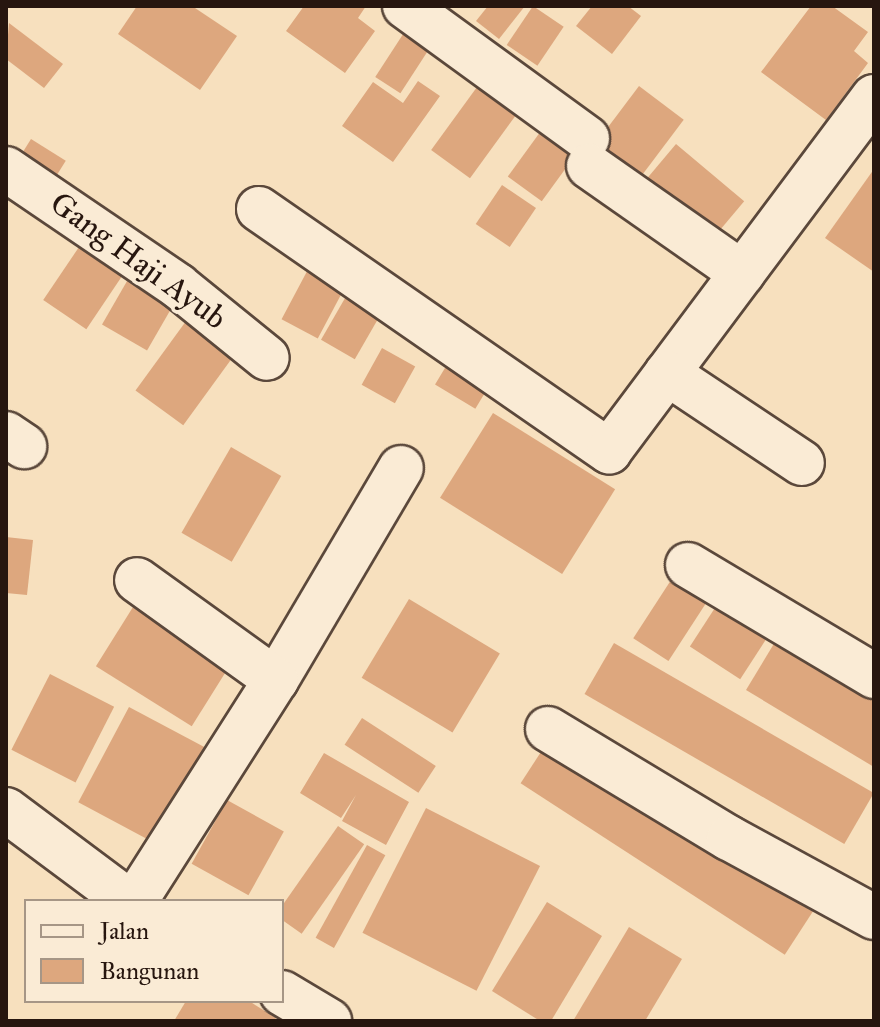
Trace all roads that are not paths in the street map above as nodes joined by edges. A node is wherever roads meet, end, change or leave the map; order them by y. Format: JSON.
{"nodes":[{"id":1,"x":405,"y":6,"type":"edge"},
{"id":2,"x":874,"y":97,"type":"edge"},
{"id":3,"x":6,"y":169,"type":"edge"},
{"id":4,"x":259,"y":209,"type":"dead end"},
{"id":5,"x":742,"y":273,"type":"junction"},
{"id":6,"x":267,"y":358,"type":"dead end"},
{"id":7,"x":667,"y":373,"type":"junction"},
{"id":8,"x":802,"y":463,"type":"dead end"},
{"id":9,"x":401,"y":468,"type":"dead end"},
{"id":10,"x":688,"y":565,"type":"dead end"},
{"id":11,"x":137,"y":580,"type":"dead end"},
{"id":12,"x":874,"y":676,"type":"edge"},
{"id":13,"x":276,"y":680,"type":"junction"},
{"id":14,"x":548,"y":729,"type":"dead end"},
{"id":15,"x":6,"y":810,"type":"edge"},
{"id":16,"x":125,"y":899,"type":"edge"},
{"id":17,"x":136,"y":899,"type":"edge"},
{"id":18,"x":874,"y":917,"type":"edge"},
{"id":19,"x":284,"y":994,"type":"edge"},
{"id":20,"x":329,"y":1021,"type":"edge"}],
"edges":[{"from":1,"to":5,"type":"street"},
{"from":2,"to":5,"type":"street"},
{"from":3,"to":6,"type":"street","name":"Gang Haji Ayub"},
{"from":4,"to":7,"type":"street"},
{"from":5,"to":7,"type":"street"},
{"from":7,"to":8,"type":"street"},
{"from":9,"to":13,"type":"street"},
{"from":10,"to":12,"type":"street"},
{"from":11,"to":13,"type":"street"},
{"from":13,"to":17,"type":"street"},
{"from":14,"to":18,"type":"street"},
{"from":15,"to":16,"type":"street"},
{"from":19,"to":20,"type":"street"}]}
